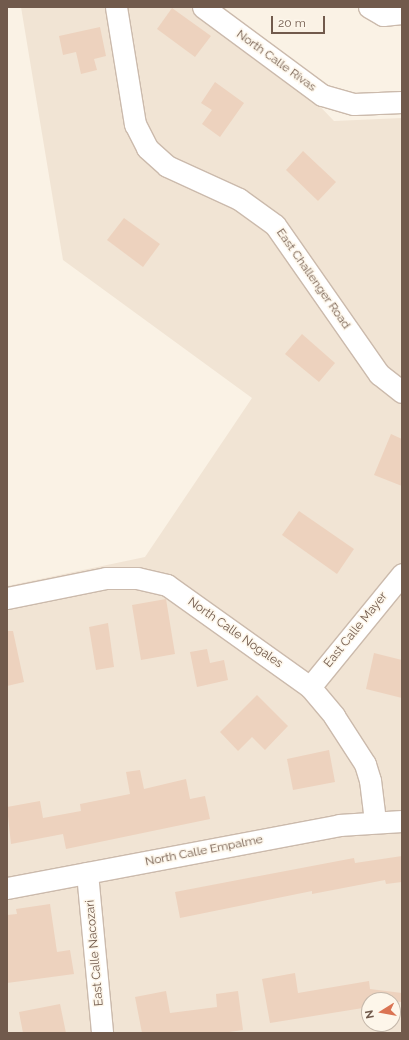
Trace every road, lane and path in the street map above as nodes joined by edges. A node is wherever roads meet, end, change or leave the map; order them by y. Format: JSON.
{"nodes":[{"id":1,"x":116,"y":7,"type":"edge"},
{"id":2,"x":203,"y":7,"type":"edge"},
{"id":3,"x":368,"y":7,"type":"edge"},
{"id":4,"x":402,"y":13,"type":"edge"},
{"id":5,"x":402,"y":102,"type":"edge"},
{"id":6,"x":402,"y":392,"type":"edge"},
{"id":7,"x":402,"y":574,"type":"edge"},
{"id":8,"x":7,"y":598,"type":"edge"},
{"id":9,"x":310,"y":686,"type":"junction"},
{"id":10,"x":374,"y":821,"type":"junction"},
{"id":11,"x":402,"y":821,"type":"edge"},
{"id":12,"x":87,"y":873,"type":"junction"},
{"id":13,"x":7,"y":888,"type":"edge"},
{"id":14,"x":102,"y":1033,"type":"edge"}],
"edges":[{"from":1,"to":6,"type":"street","name":"East Challenger Road"},
{"from":2,"to":5,"type":"street","name":"North Calle Rivas"},
{"from":3,"to":4,"type":"street"},
{"from":7,"to":9,"type":"street","name":"East Calle Mayer"},
{"from":8,"to":9,"type":"street","name":"North Calle Nogales"},
{"from":9,"to":10,"type":"street","name":"North Calle Nogales"},
{"from":10,"to":11,"type":"street","name":"North Calle Empalme"},
{"from":10,"to":12,"type":"street","name":"North Calle Empalme"},
{"from":12,"to":13,"type":"street","name":"North Calle Empalme"},
{"from":12,"to":14,"type":"street","name":"East Calle Nacozari"}]}
